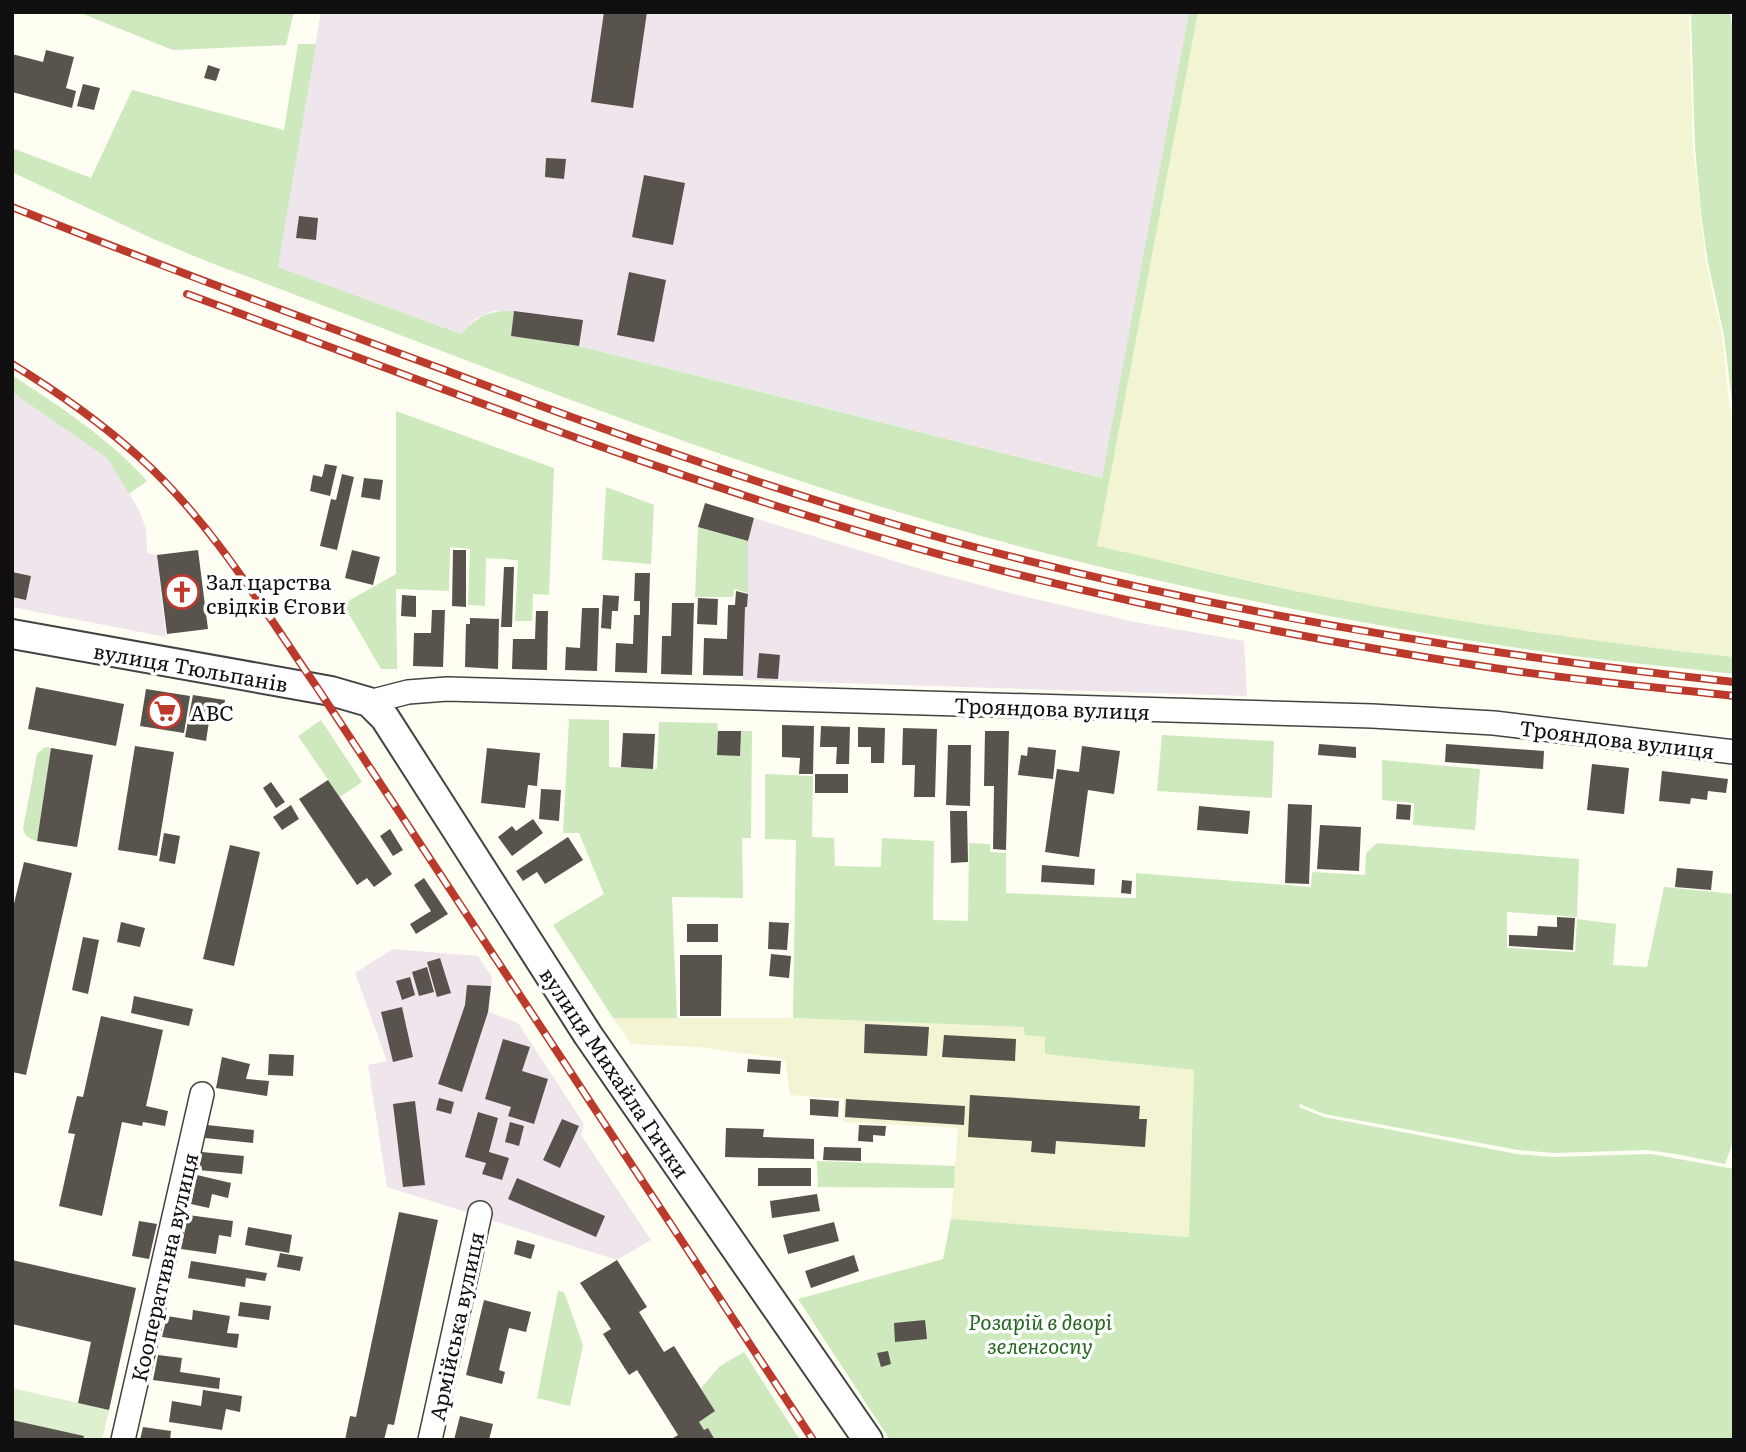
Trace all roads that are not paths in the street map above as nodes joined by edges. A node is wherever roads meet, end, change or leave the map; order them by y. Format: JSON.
{"nodes":[{"id":1,"x":12,"y":634,"type":"edge"},
{"id":2,"x":369,"y":702,"type":"junction"},
{"id":3,"x":1734,"y":752,"type":"edge"},
{"id":4,"x":202,"y":1094,"type":"dead end"},
{"id":5,"x":480,"y":1213,"type":"dead end"},
{"id":6,"x":123,"y":1440,"type":"edge"},
{"id":7,"x":430,"y":1440,"type":"edge"},
{"id":8,"x":867,"y":1440,"type":"edge"}],
"edges":[{"from":1,"to":2,"type":"street","name":"вулиця Тюльпанів"},
{"from":2,"to":3,"type":"street","name":"Трояндова вулиця"},
{"from":2,"to":8,"type":"street","name":"вулиця Михайла Гички"},
{"from":4,"to":6,"type":"street","name":"Кооперативна вулиця"},
{"from":5,"to":7,"type":"street","name":"Армійська вулиця"}]}
